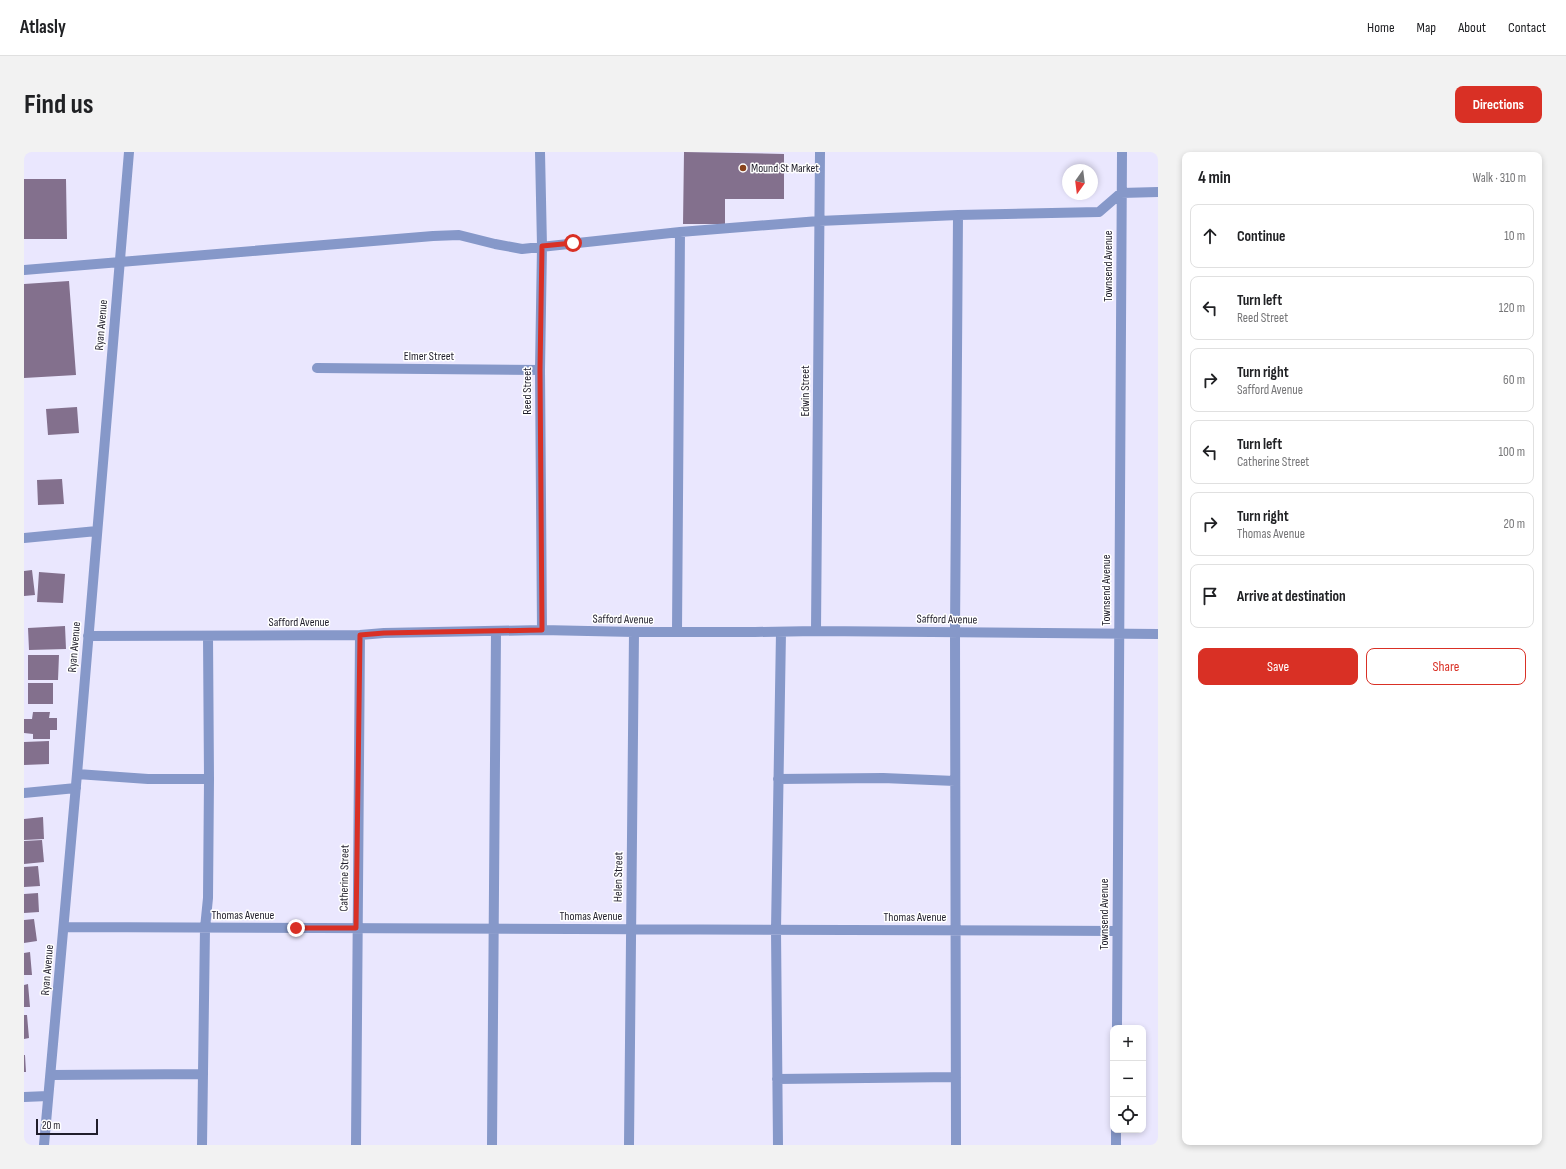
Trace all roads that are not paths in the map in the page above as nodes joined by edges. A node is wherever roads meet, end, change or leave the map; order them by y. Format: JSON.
{"nodes":[{"id":1,"x":129,"y":152,"type":"edge"},
{"id":2,"x":540,"y":152,"type":"edge"},
{"id":3,"x":820,"y":152,"type":"edge"},
{"id":4,"x":1122,"y":152,"type":"edge"},
{"id":5,"x":1158,"y":192,"type":"edge"},
{"id":6,"x":1121,"y":193,"type":"junction"},
{"id":7,"x":958,"y":215,"type":"junction"},
{"id":8,"x":819,"y":221,"type":"junction"},
{"id":9,"x":680,"y":232,"type":"junction"},
{"id":10,"x":542,"y":246,"type":"junction"},
{"id":11,"x":120,"y":261,"type":"junction"},
{"id":12,"x":24,"y":270,"type":"edge"},
{"id":13,"x":317,"y":368,"type":"dead end"},
{"id":14,"x":540,"y":370,"type":"junction"},
{"id":15,"x":97,"y":531,"type":"junction"},
{"id":16,"x":24,"y":538,"type":"edge"},
{"id":17,"x":542,"y":630,"type":"junction"},
{"id":18,"x":816,"y":630,"type":"junction"},
{"id":19,"x":496,"y":632,"type":"junction"},
{"id":20,"x":634,"y":632,"type":"junction"},
{"id":21,"x":677,"y":632,"type":"junction"},
{"id":22,"x":781,"y":632,"type":"junction"},
{"id":23,"x":955,"y":632,"type":"junction"},
{"id":24,"x":1119,"y":634,"type":"junction"},
{"id":25,"x":1158,"y":634,"type":"edge"},
{"id":26,"x":360,"y":635,"type":"junction"},
{"id":27,"x":88,"y":636,"type":"junction"},
{"id":28,"x":208,"y":636,"type":"junction"},
{"id":29,"x":77,"y":774,"type":"junction"},
{"id":30,"x":209,"y":779,"type":"junction"},
{"id":31,"x":778,"y":779,"type":"junction"},
{"id":32,"x":955,"y":782,"type":"junction"},
{"id":33,"x":76,"y":788,"type":"junction"},
{"id":34,"x":24,"y":793,"type":"edge"},
{"id":35,"x":64,"y":927,"type":"junction"},
{"id":36,"x":205,"y":928,"type":"junction"},
{"id":37,"x":356,"y":928,"type":"junction"},
{"id":38,"x":493,"y":928,"type":"junction"},
{"id":39,"x":631,"y":929,"type":"junction"},
{"id":40,"x":776,"y":930,"type":"junction"},
{"id":41,"x":955,"y":930,"type":"junction"},
{"id":42,"x":1117,"y":931,"type":"junction"},
{"id":43,"x":1116,"y":1025,"type":"edge"},
{"id":44,"x":203,"y":1074,"type":"junction"},
{"id":45,"x":50,"y":1075,"type":"junction"},
{"id":46,"x":956,"y":1077,"type":"junction"},
{"id":47,"x":777,"y":1079,"type":"junction"},
{"id":48,"x":48,"y":1096,"type":"junction"},
{"id":49,"x":24,"y":1097,"type":"edge"},
{"id":50,"x":1116,"y":1133,"type":"edge"},
{"id":51,"x":44,"y":1145,"type":"edge"},
{"id":52,"x":202,"y":1145,"type":"edge"},
{"id":53,"x":356,"y":1145,"type":"edge"},
{"id":54,"x":492,"y":1145,"type":"edge"},
{"id":55,"x":629,"y":1145,"type":"edge"},
{"id":56,"x":778,"y":1145,"type":"edge"},
{"id":57,"x":956,"y":1145,"type":"edge"},
{"id":58,"x":1116,"y":1145,"type":"edge"}],
"edges":[{"from":1,"to":11,"type":"street","name":"Ryan Avenue"},
{"from":2,"to":10,"type":"street","name":"Reed Street"},
{"from":3,"to":8,"type":"street","name":"Edwin Street"},
{"from":4,"to":6,"type":"street","name":"Townsend Avenue"},
{"from":5,"to":6,"type":"street"},
{"from":6,"to":7,"type":"street"},
{"from":6,"to":24,"type":"street","name":"Townsend Avenue"},
{"from":7,"to":8,"type":"street"},
{"from":7,"to":23,"type":"street"},
{"from":8,"to":9,"type":"street"},
{"from":8,"to":18,"type":"street","name":"Edwin Street"},
{"from":9,"to":10,"type":"street"},
{"from":9,"to":21,"type":"street"},
{"from":10,"to":11,"type":"street"},
{"from":10,"to":14,"type":"street","name":"Reed Street"},
{"from":11,"to":12,"type":"street"},
{"from":11,"to":15,"type":"street","name":"Ryan Avenue"},
{"from":13,"to":14,"type":"street","name":"Elmer Street"},
{"from":14,"to":17,"type":"street","name":"Reed Street"},
{"from":15,"to":16,"type":"street"},
{"from":15,"to":27,"type":"street","name":"Ryan Avenue"},
{"from":17,"to":19,"type":"street","name":"Safford Avenue"},
{"from":17,"to":20,"type":"street","name":"Safford Avenue"},
{"from":18,"to":22,"type":"street","name":"Safford Avenue"},
{"from":18,"to":23,"type":"street","name":"Safford Avenue"},
{"from":19,"to":26,"type":"street","name":"Safford Avenue"},
{"from":19,"to":38,"type":"street"},
{"from":20,"to":21,"type":"street","name":"Safford Avenue"},
{"from":20,"to":39,"type":"street","name":"Helen Street"},
{"from":21,"to":22,"type":"street","name":"Safford Avenue"},
{"from":22,"to":31,"type":"street"},
{"from":23,"to":24,"type":"street","name":"Safford Avenue"},
{"from":23,"to":32,"type":"street"},
{"from":24,"to":25,"type":"street","name":"Safford Avenue"},
{"from":24,"to":42,"type":"street","name":"Townsend Avenue"},
{"from":26,"to":28,"type":"street","name":"Safford Avenue"},
{"from":26,"to":37,"type":"street","name":"Catherine Street"},
{"from":27,"to":28,"type":"street","name":"Safford Avenue"},
{"from":27,"to":29,"type":"street","name":"Ryan Avenue"},
{"from":28,"to":30,"type":"street"},
{"from":29,"to":30,"type":"street"},
{"from":29,"to":33,"type":"street","name":"Ryan Avenue"},
{"from":30,"to":36,"type":"street"},
{"from":31,"to":32,"type":"street"},
{"from":31,"to":40,"type":"street"},
{"from":32,"to":41,"type":"street"},
{"from":33,"to":34,"type":"street"},
{"from":33,"to":35,"type":"street","name":"Ryan Avenue"},
{"from":35,"to":36,"type":"street","name":"Thomas Avenue"},
{"from":35,"to":45,"type":"street","name":"Ryan Avenue"},
{"from":36,"to":37,"type":"street","name":"Thomas Avenue"},
{"from":36,"to":44,"type":"street"},
{"from":37,"to":38,"type":"street","name":"Thomas Avenue"},
{"from":37,"to":53,"type":"street","name":"Catherine Street"},
{"from":38,"to":39,"type":"street","name":"Thomas Avenue"},
{"from":38,"to":54,"type":"street"},
{"from":39,"to":40,"type":"street","name":"Thomas Avenue"},
{"from":39,"to":55,"type":"street","name":"Helen Street"},
{"from":40,"to":41,"type":"street","name":"Thomas Avenue"},
{"from":40,"to":47,"type":"street"},
{"from":41,"to":42,"type":"street","name":"Thomas Avenue"},
{"from":41,"to":46,"type":"street"},
{"from":42,"to":43,"type":"street","name":"Townsend Avenue"},
{"from":44,"to":45,"type":"street"},
{"from":44,"to":52,"type":"street"},
{"from":45,"to":48,"type":"street","name":"Ryan Avenue"},
{"from":46,"to":47,"type":"street"},
{"from":46,"to":57,"type":"street"},
{"from":47,"to":56,"type":"street"},
{"from":48,"to":49,"type":"street"},
{"from":48,"to":51,"type":"street","name":"Ryan Avenue"},
{"from":50,"to":58,"type":"street"}]}
